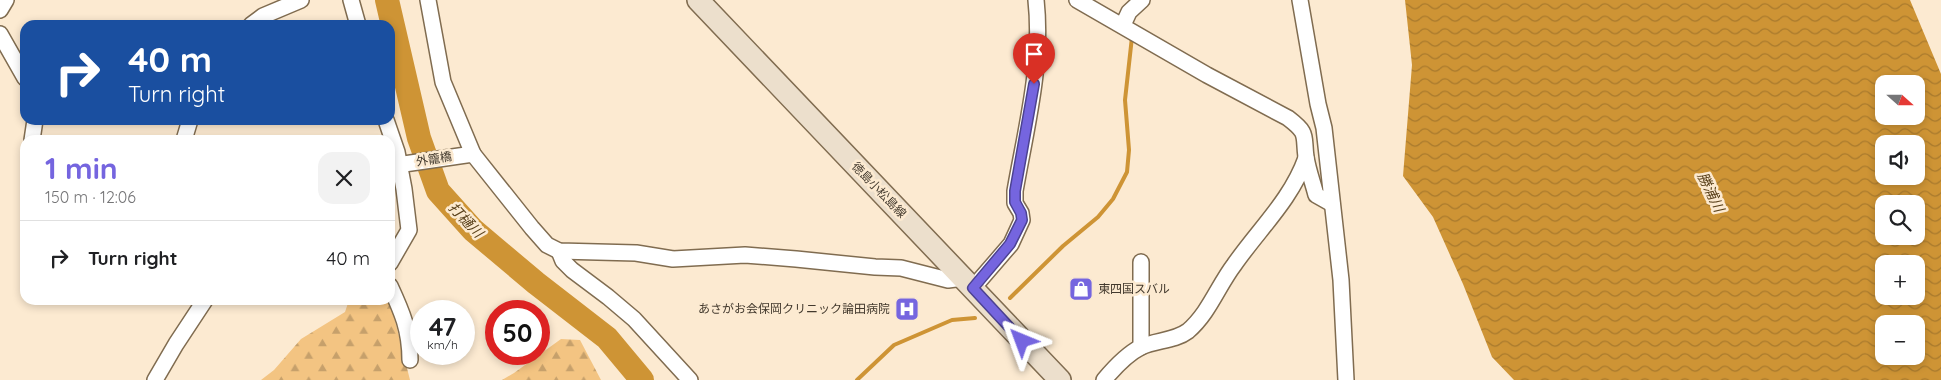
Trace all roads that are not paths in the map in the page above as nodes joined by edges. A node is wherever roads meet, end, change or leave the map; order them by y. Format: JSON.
{"nodes":[{"id":1,"x":6,"y":0,"type":"edge"},
{"id":2,"x":302,"y":0,"type":"edge"},
{"id":3,"x":351,"y":0,"type":"edge"},
{"id":4,"x":428,"y":0,"type":"edge"},
{"id":5,"x":698,"y":0,"type":"edge"},
{"id":6,"x":1036,"y":0,"type":"edge"},
{"id":7,"x":1077,"y":0,"type":"edge"},
{"id":8,"x":1142,"y":0,"type":"edge"},
{"id":9,"x":1300,"y":0,"type":"edge"},
{"id":10,"x":0,"y":10,"type":"edge"},
{"id":11,"x":258,"y":20,"type":"edge"},
{"id":12,"x":357,"y":20,"type":"edge"},
{"id":13,"x":1122,"y":24,"type":"junction"},
{"id":14,"x":0,"y":34,"type":"edge"},
{"id":15,"x":20,"y":69,"type":"edge"},
{"id":16,"x":1318,"y":104,"type":"junction"},
{"id":17,"x":1306,"y":138,"type":"junction"},
{"id":18,"x":395,"y":150,"type":"edge"},
{"id":19,"x":469,"y":154,"type":"junction"},
{"id":20,"x":1306,"y":158,"type":"junction"},
{"id":21,"x":398,"y":166,"type":"edge"},
{"id":22,"x":1332,"y":204,"type":"junction"},
{"id":23,"x":559,"y":251,"type":"junction"},
{"id":24,"x":395,"y":254,"type":"edge"},
{"id":25,"x":1141,"y":262,"type":"dead end"},
{"id":26,"x":968,"y":283,"type":"junction"},
{"id":27,"x":395,"y":298,"type":"edge"},
{"id":28,"x":202,"y":305,"type":"edge"},
{"id":29,"x":410,"y":340,"type":"edge"},
{"id":30,"x":1141,"y":347,"type":"junction"},
{"id":31,"x":154,"y":380,"type":"edge"},
{"id":32,"x":690,"y":380,"type":"edge"},
{"id":33,"x":1060,"y":380,"type":"edge"},
{"id":34,"x":1104,"y":380,"type":"edge"},
{"id":35,"x":1346,"y":380,"type":"edge"}],
"edges":[{"from":1,"to":10,"type":"street"},
{"from":2,"to":11,"type":"street"},
{"from":3,"to":12,"type":"street"},
{"from":4,"to":19,"type":"street"},
{"from":5,"to":26,"type":"main road","name":"徳島小松島線"},
{"from":6,"to":26,"type":"street"},
{"from":7,"to":13,"type":"street"},
{"from":8,"to":13,"type":"street"},
{"from":9,"to":16,"type":"street"},
{"from":13,"to":17,"type":"street"},
{"from":14,"to":15,"type":"street"},
{"from":16,"to":17,"type":"street"},
{"from":16,"to":22,"type":"street"},
{"from":17,"to":20,"type":"street"},
{"from":18,"to":21,"type":"street"},
{"from":19,"to":21,"type":"street","name":"外籠橋"},
{"from":19,"to":23,"type":"street"},
{"from":20,"to":22,"type":"street"},
{"from":20,"to":30,"type":"street"},
{"from":21,"to":24,"type":"street"},
{"from":22,"to":35,"type":"street"},
{"from":23,"to":26,"type":"street"},
{"from":23,"to":32,"type":"street"},
{"from":25,"to":30,"type":"street"},
{"from":26,"to":33,"type":"main road","name":"徳島小松島線"},
{"from":27,"to":29,"type":"street"},
{"from":28,"to":31,"type":"street"},
{"from":30,"to":34,"type":"street"}]}
